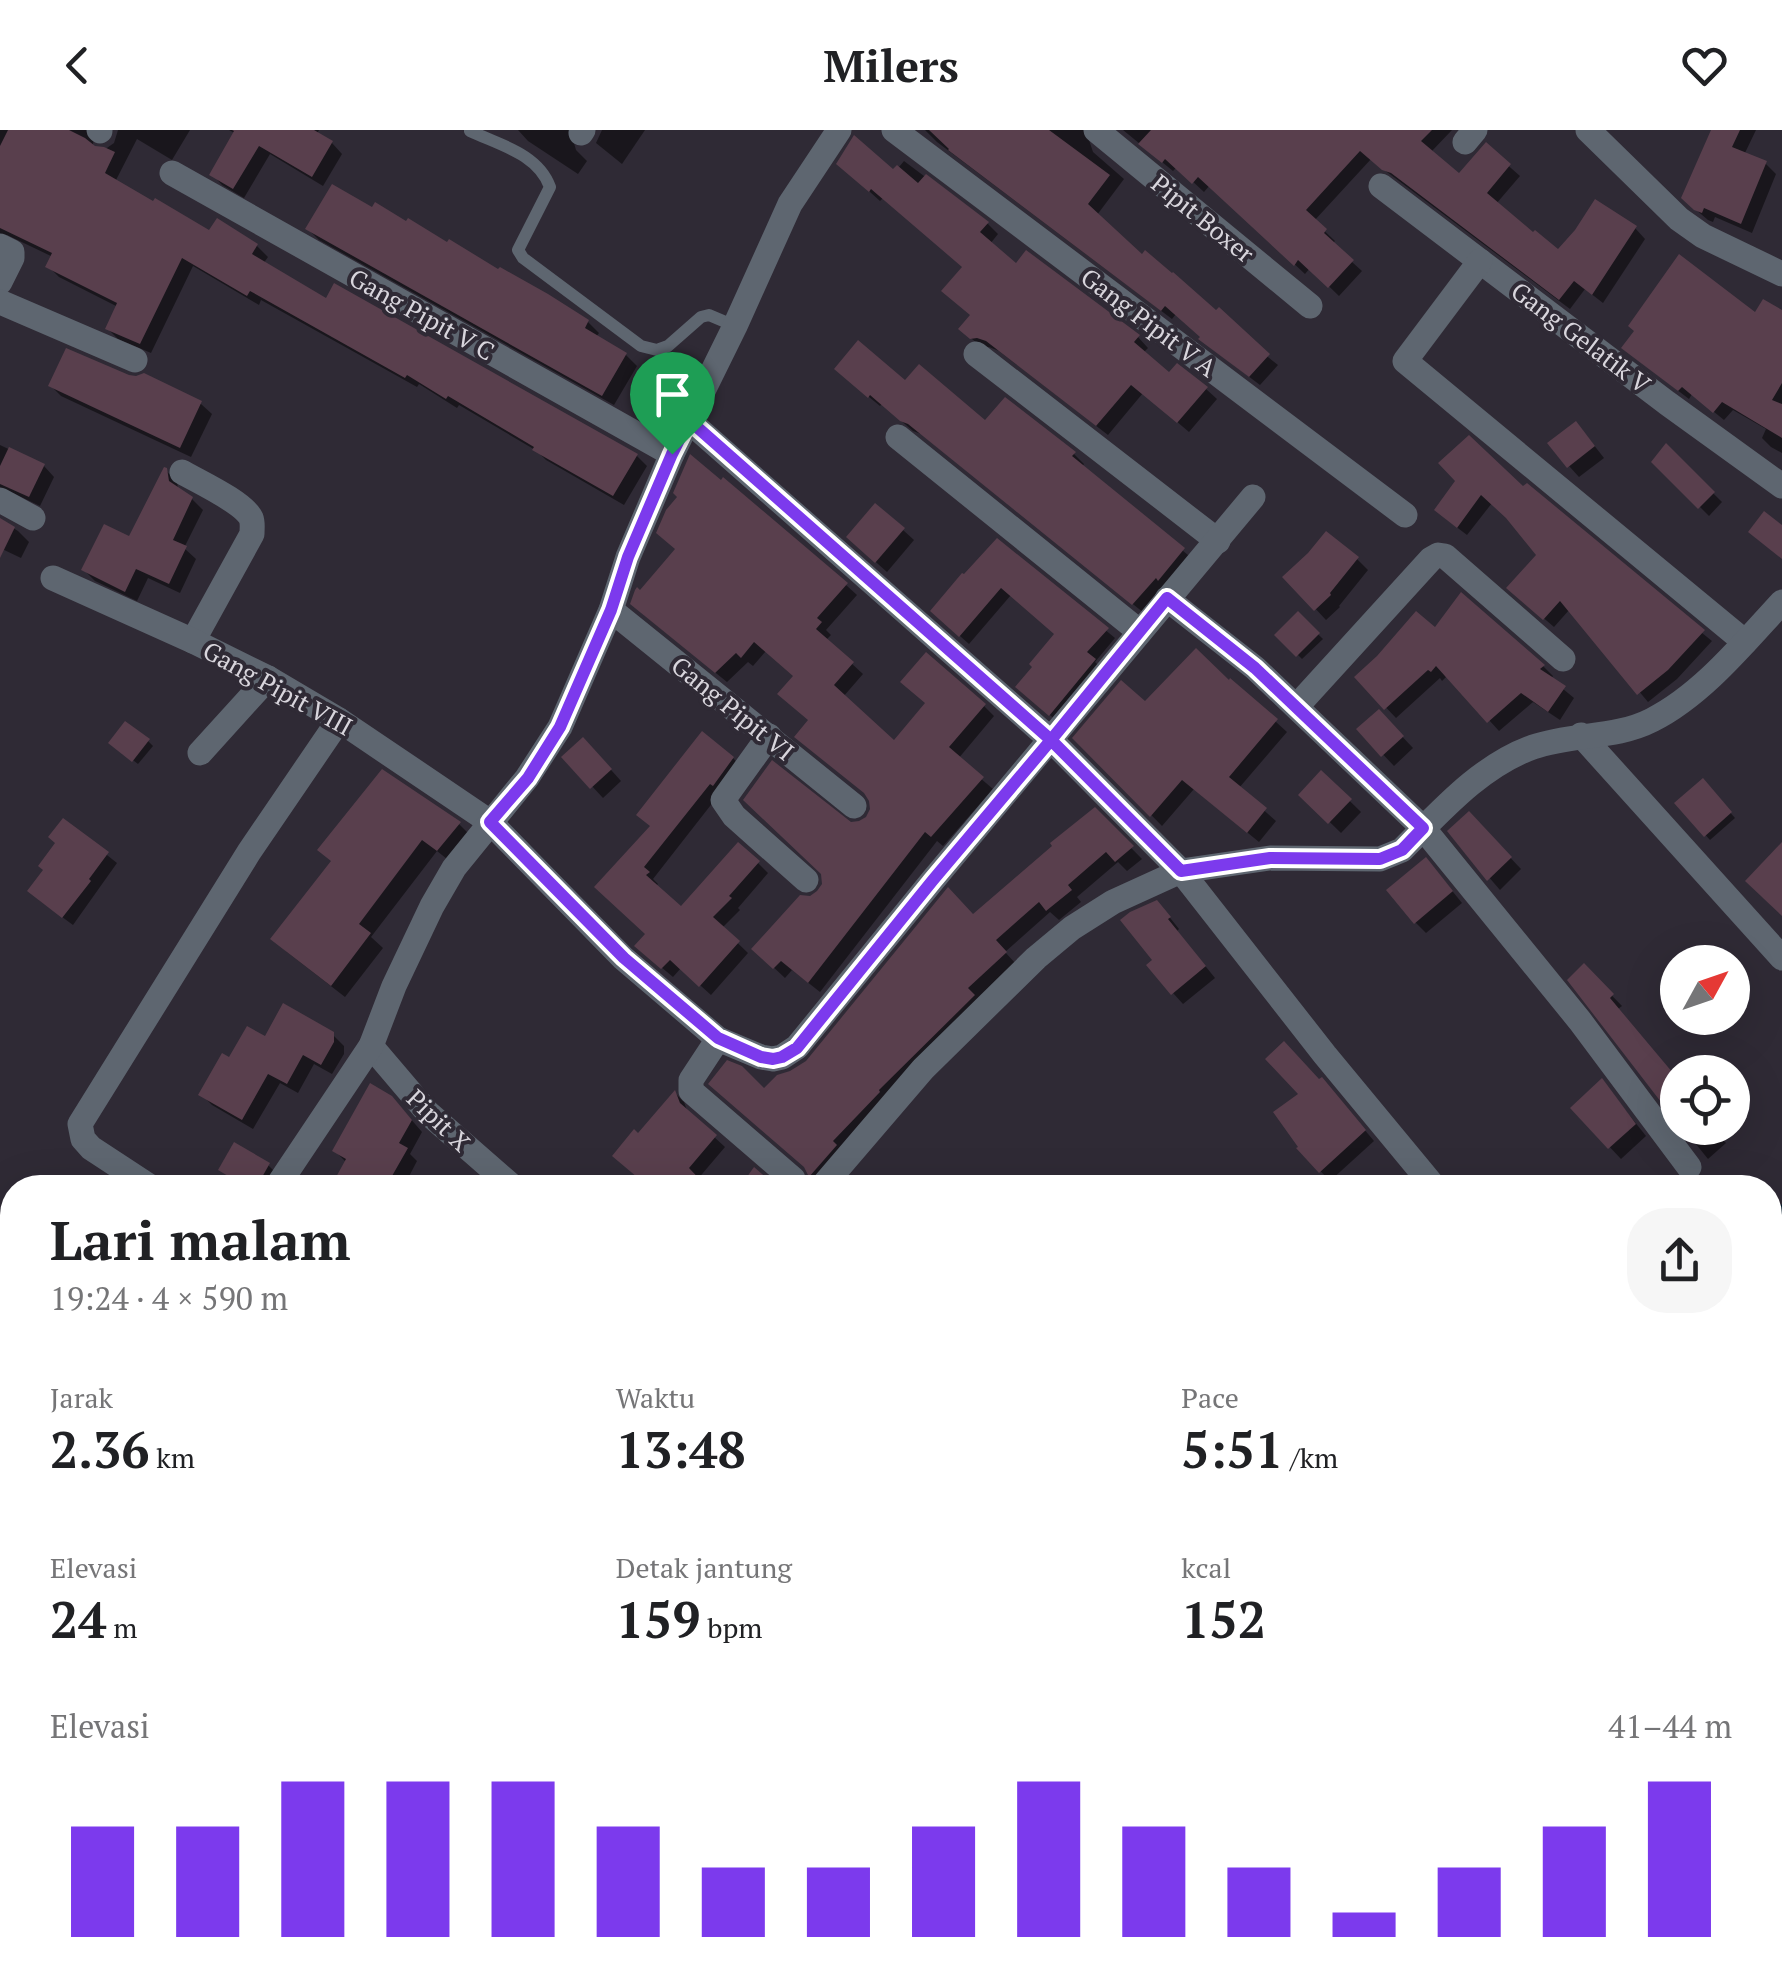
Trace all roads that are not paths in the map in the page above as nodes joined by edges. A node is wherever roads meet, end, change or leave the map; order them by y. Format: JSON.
{"nodes":[{"id":1,"x":838,"y":130,"type":"edge"},
{"id":2,"x":894,"y":130,"type":"edge"},
{"id":3,"x":1096,"y":130,"type":"edge"},
{"id":4,"x":1588,"y":130,"type":"edge"},
{"id":5,"x":470,"y":131,"type":"edge"},
{"id":6,"x":172,"y":173,"type":"dead end"},
{"id":7,"x":1381,"y":186,"type":"dead end"},
{"id":8,"x":0,"y":246,"type":"edge"},
{"id":9,"x":1480,"y":261,"type":"junction"},
{"id":10,"x":1782,"y":274,"type":"edge"},
{"id":11,"x":0,"y":282,"type":"edge"},
{"id":12,"x":0,"y":302,"type":"edge"},
{"id":13,"x":1310,"y":306,"type":"dead end"},
{"id":14,"x":735,"y":326,"type":"junction"},
{"id":15,"x":976,"y":354,"type":"dead end"},
{"id":16,"x":135,"y":360,"type":"dead end"},
{"id":17,"x":689,"y":420,"type":"junction"},
{"id":18,"x":898,"y":437,"type":"dead end"},
{"id":19,"x":672,"y":454,"type":"junction"},
{"id":20,"x":182,"y":472,"type":"dead end"},
{"id":21,"x":1782,"y":486,"type":"edge"},
{"id":22,"x":1253,"y":496,"type":"dead end"},
{"id":23,"x":0,"y":500,"type":"edge"},
{"id":24,"x":1404,"y":515,"type":"dead end"},
{"id":25,"x":33,"y":518,"type":"dead end"},
{"id":26,"x":1218,"y":541,"type":"junction"},
{"id":27,"x":52,"y":578,"type":"dead end"},
{"id":28,"x":1167,"y":598,"type":"junction"},
{"id":29,"x":1782,"y":602,"type":"edge"},
{"id":30,"x":611,"y":610,"type":"junction"},
{"id":31,"x":1140,"y":632,"type":"junction"},
{"id":32,"x":193,"y":640,"type":"junction"},
{"id":33,"x":1744,"y":642,"type":"junction"},
{"id":34,"x":1563,"y":658,"type":"dead end"},
{"id":35,"x":268,"y":678,"type":"junction"},
{"id":36,"x":1297,"y":706,"type":"junction"},
{"id":37,"x":340,"y":720,"type":"junction"},
{"id":38,"x":1581,"y":735,"type":"junction"},
{"id":39,"x":768,"y":736,"type":"junction"},
{"id":40,"x":1051,"y":740,"type":"junction"},
{"id":41,"x":200,"y":752,"type":"dead end"},
{"id":42,"x":854,"y":806,"type":"dead end"},
{"id":43,"x":490,"y":822,"type":"junction"},
{"id":44,"x":1423,"y":828,"type":"junction"},
{"id":45,"x":1181,"y":871,"type":"junction"},
{"id":46,"x":806,"y":880,"type":"dead end"},
{"id":47,"x":1782,"y":958,"type":"edge"},
{"id":48,"x":718,"y":1038,"type":"junction"},
{"id":49,"x":370,"y":1046,"type":"junction"},
{"id":50,"x":1689,"y":1167,"type":"dead end"},
{"id":51,"x":132,"y":1175,"type":"edge"},
{"id":52,"x":285,"y":1175,"type":"edge"},
{"id":53,"x":494,"y":1175,"type":"edge"},
{"id":54,"x":788,"y":1175,"type":"edge"},
{"id":55,"x":832,"y":1175,"type":"edge"},
{"id":56,"x":1424,"y":1175,"type":"edge"}],
"edges":[{"from":1,"to":14,"type":"street"},
{"from":2,"to":24,"type":"street","name":"Gang Pipit V A"},
{"from":3,"to":13,"type":"street","name":"Pipit Boxer"},
{"from":4,"to":10,"type":"street"},
{"from":5,"to":14,"type":"lane"},
{"from":6,"to":19,"type":"street","name":"Gang Pipit V C"},
{"from":7,"to":9,"type":"street","name":"Gang Gelatik V"},
{"from":8,"to":11,"type":"street"},
{"from":9,"to":21,"type":"street","name":"Gang Gelatik V"},
{"from":9,"to":33,"type":"street"},
{"from":12,"to":16,"type":"street"},
{"from":14,"to":17,"type":"street"},
{"from":15,"to":26,"type":"street"},
{"from":17,"to":19,"type":"street"},
{"from":17,"to":40,"type":"street"},
{"from":18,"to":31,"type":"street"},
{"from":19,"to":30,"type":"street"},
{"from":20,"to":32,"type":"street"},
{"from":22,"to":26,"type":"street","name":"Gang Pipit VIII"},
{"from":23,"to":25,"type":"street"},
{"from":26,"to":28,"type":"street","name":"Gang Pipit VIII"},
{"from":27,"to":32,"type":"street","name":"Gang Pipit VIII"},
{"from":28,"to":31,"type":"street","name":"Gang Pipit VIII"},
{"from":28,"to":36,"type":"street"},
{"from":29,"to":33,"type":"street"},
{"from":30,"to":39,"type":"street","name":"Gang Pipit VI"},
{"from":30,"to":43,"type":"street"},
{"from":31,"to":40,"type":"street","name":"Gang Pipit VIII"},
{"from":32,"to":35,"type":"street","name":"Gang Pipit VIII"},
{"from":33,"to":38,"type":"street"},
{"from":34,"to":36,"type":"street"},
{"from":35,"to":37,"type":"street","name":"Gang Pipit VIII"},
{"from":35,"to":41,"type":"street"},
{"from":36,"to":44,"type":"street"},
{"from":37,"to":43,"type":"street","name":"Gang Pipit VIII"},
{"from":37,"to":51,"type":"street"},
{"from":38,"to":44,"type":"street"},
{"from":38,"to":47,"type":"street"},
{"from":39,"to":42,"type":"street","name":"Gang Pipit VI"},
{"from":39,"to":46,"type":"street"},
{"from":40,"to":45,"type":"street"},
{"from":40,"to":48,"type":"street","name":"Gang Pipit VIII"},
{"from":43,"to":48,"type":"street","name":"Gang Pipit VIII"},
{"from":43,"to":49,"type":"street"},
{"from":44,"to":45,"type":"street"},
{"from":44,"to":50,"type":"street"},
{"from":45,"to":55,"type":"street"},
{"from":45,"to":56,"type":"street"},
{"from":48,"to":54,"type":"street"},
{"from":49,"to":52,"type":"street"},
{"from":49,"to":53,"type":"street","name":"Pipit X"}]}
